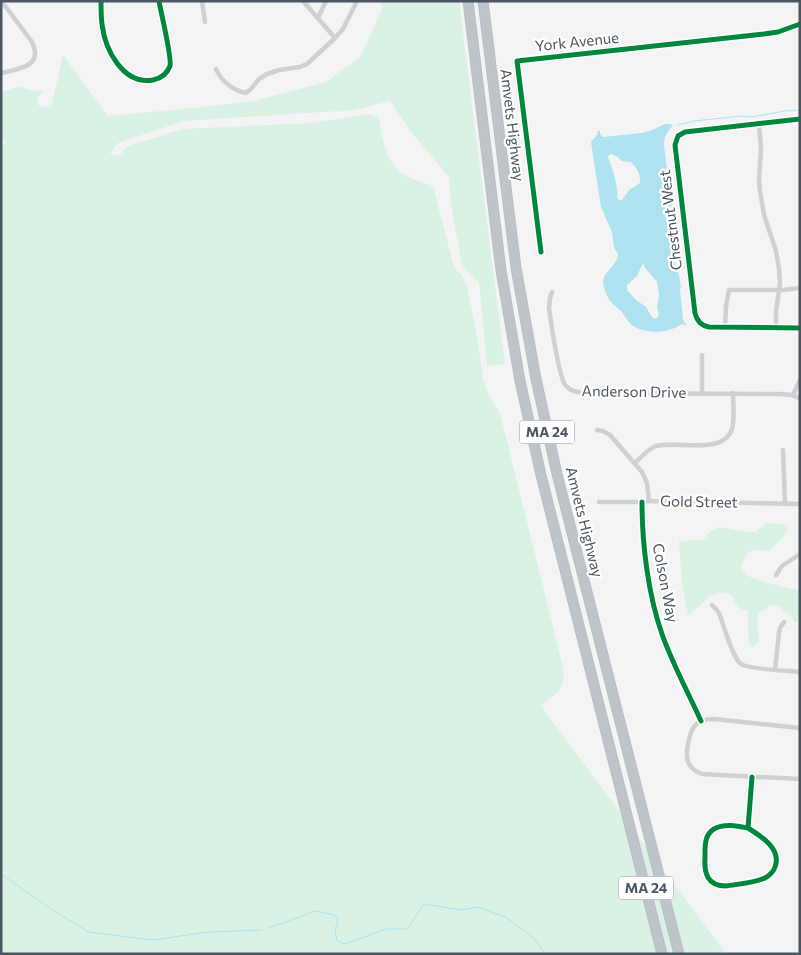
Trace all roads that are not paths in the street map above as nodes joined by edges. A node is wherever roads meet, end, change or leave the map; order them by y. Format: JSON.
{"nodes":[{"id":1,"x":102,"y":1,"type":"edge"},
{"id":2,"x":159,"y":1,"type":"edge"},
{"id":3,"x":202,"y":1,"type":"edge"},
{"id":4,"x":303,"y":1,"type":"edge"},
{"id":5,"x":326,"y":1,"type":"edge"},
{"id":6,"x":357,"y":1,"type":"edge"},
{"id":7,"x":468,"y":1,"type":"edge"},
{"id":8,"x":483,"y":1,"type":"edge"},
{"id":9,"x":3,"y":2,"type":"edge"},
{"id":10,"x":318,"y":18,"type":"junction"},
{"id":11,"x":205,"y":22,"type":"dead end"},
{"id":12,"x":800,"y":24,"type":"edge"},
{"id":13,"x":335,"y":38,"type":"junction"},
{"id":14,"x":216,"y":70,"type":"dead end"},
{"id":15,"x":1,"y":74,"type":"edge"},
{"id":16,"x":800,"y":119,"type":"edge"},
{"id":17,"x":759,"y":124,"type":"junction"},
{"id":18,"x":541,"y":252,"type":"dead end"},
{"id":19,"x":800,"y":288,"type":"edge"},
{"id":20,"x":779,"y":290,"type":"junction"},
{"id":21,"x":552,"y":292,"type":"dead end"},
{"id":22,"x":725,"y":328,"type":"junction"},
{"id":23,"x":776,"y":328,"type":"junction"},
{"id":24,"x":800,"y":328,"type":"edge"},
{"id":25,"x":702,"y":355,"type":"dead end"},
{"id":26,"x":800,"y":380,"type":"edge"},
{"id":27,"x":702,"y":393,"type":"junction"},
{"id":28,"x":733,"y":394,"type":"junction"},
{"id":29,"x":793,"y":395,"type":"junction"},
{"id":30,"x":800,"y":398,"type":"edge"},
{"id":31,"x":597,"y":430,"type":"dead end"},
{"id":32,"x":783,"y":450,"type":"dead end"},
{"id":33,"x":635,"y":463,"type":"junction"},
{"id":34,"x":649,"y":501,"type":"junction"},
{"id":35,"x":599,"y":502,"type":"dead end"},
{"id":36,"x":642,"y":502,"type":"junction"},
{"id":37,"x":785,"y":504,"type":"junction"},
{"id":38,"x":800,"y":504,"type":"edge"},
{"id":39,"x":800,"y":554,"type":"edge"},
{"id":40,"x":776,"y":575,"type":"dead end"},
{"id":41,"x":712,"y":604,"type":"dead end"},
{"id":42,"x":784,"y":622,"type":"dead end"},
{"id":43,"x":775,"y":670,"type":"junction"},
{"id":44,"x":800,"y":672,"type":"edge"},
{"id":45,"x":701,"y":721,"type":"junction"},
{"id":46,"x":800,"y":728,"type":"edge"},
{"id":47,"x":752,"y":777,"type":"junction"},
{"id":48,"x":800,"y":779,"type":"edge"},
{"id":49,"x":748,"y":828,"type":"junction"},
{"id":50,"x":662,"y":954,"type":"edge"},
{"id":51,"x":678,"y":954,"type":"edge"}],
"edges":[{"from":1,"to":2,"type":"street"},
{"from":3,"to":11,"type":"street"},
{"from":4,"to":10,"type":"street"},
{"from":5,"to":10,"type":"street"},
{"from":6,"to":13,"type":"street"},
{"from":7,"to":50,"type":"highway","name":"Amvets Highway","number":"MA 24"},
{"from":8,"to":51,"type":"highway","name":"Amvets Highway","number":"MA 24"},
{"from":9,"to":15,"type":"street"},
{"from":10,"to":13,"type":"street"},
{"from":12,"to":18,"type":"street","name":"York Avenue"},
{"from":13,"to":14,"type":"street"},
{"from":16,"to":17,"type":"street","name":"Chestnut West"},
{"from":17,"to":20,"type":"street"},
{"from":17,"to":22,"type":"street","name":"Chestnut West"},
{"from":19,"to":20,"type":"street"},
{"from":20,"to":22,"type":"street"},
{"from":20,"to":23,"type":"street"},
{"from":21,"to":27,"type":"street","name":"Anderson Drive"},
{"from":22,"to":23,"type":"street","name":"Chestnut West"},
{"from":23,"to":24,"type":"street","name":"Chestnut West"},
{"from":25,"to":27,"type":"street"},
{"from":26,"to":29,"type":"street"},
{"from":27,"to":28,"type":"street","name":"Anderson Drive"},
{"from":28,"to":29,"type":"street","name":"Anderson Drive"},
{"from":28,"to":33,"type":"street"},
{"from":29,"to":30,"type":"street","name":"Anderson Drive"},
{"from":31,"to":33,"type":"street"},
{"from":32,"to":37,"type":"street"},
{"from":33,"to":34,"type":"street"},
{"from":34,"to":36,"type":"street","name":"Gold Street"},
{"from":34,"to":37,"type":"street","name":"Gold Street"},
{"from":35,"to":36,"type":"street","name":"Gold Street"},
{"from":36,"to":45,"type":"street","name":"Colson Way"},
{"from":37,"to":38,"type":"street","name":"Gold Street"},
{"from":39,"to":40,"type":"street"},
{"from":41,"to":43,"type":"street"},
{"from":42,"to":43,"type":"street"},
{"from":43,"to":44,"type":"street"},
{"from":45,"to":46,"type":"street"},
{"from":45,"to":47,"type":"street"},
{"from":47,"to":48,"type":"street"},
{"from":47,"to":49,"type":"street"},
{"from":49,"to":49,"type":"street"}]}
